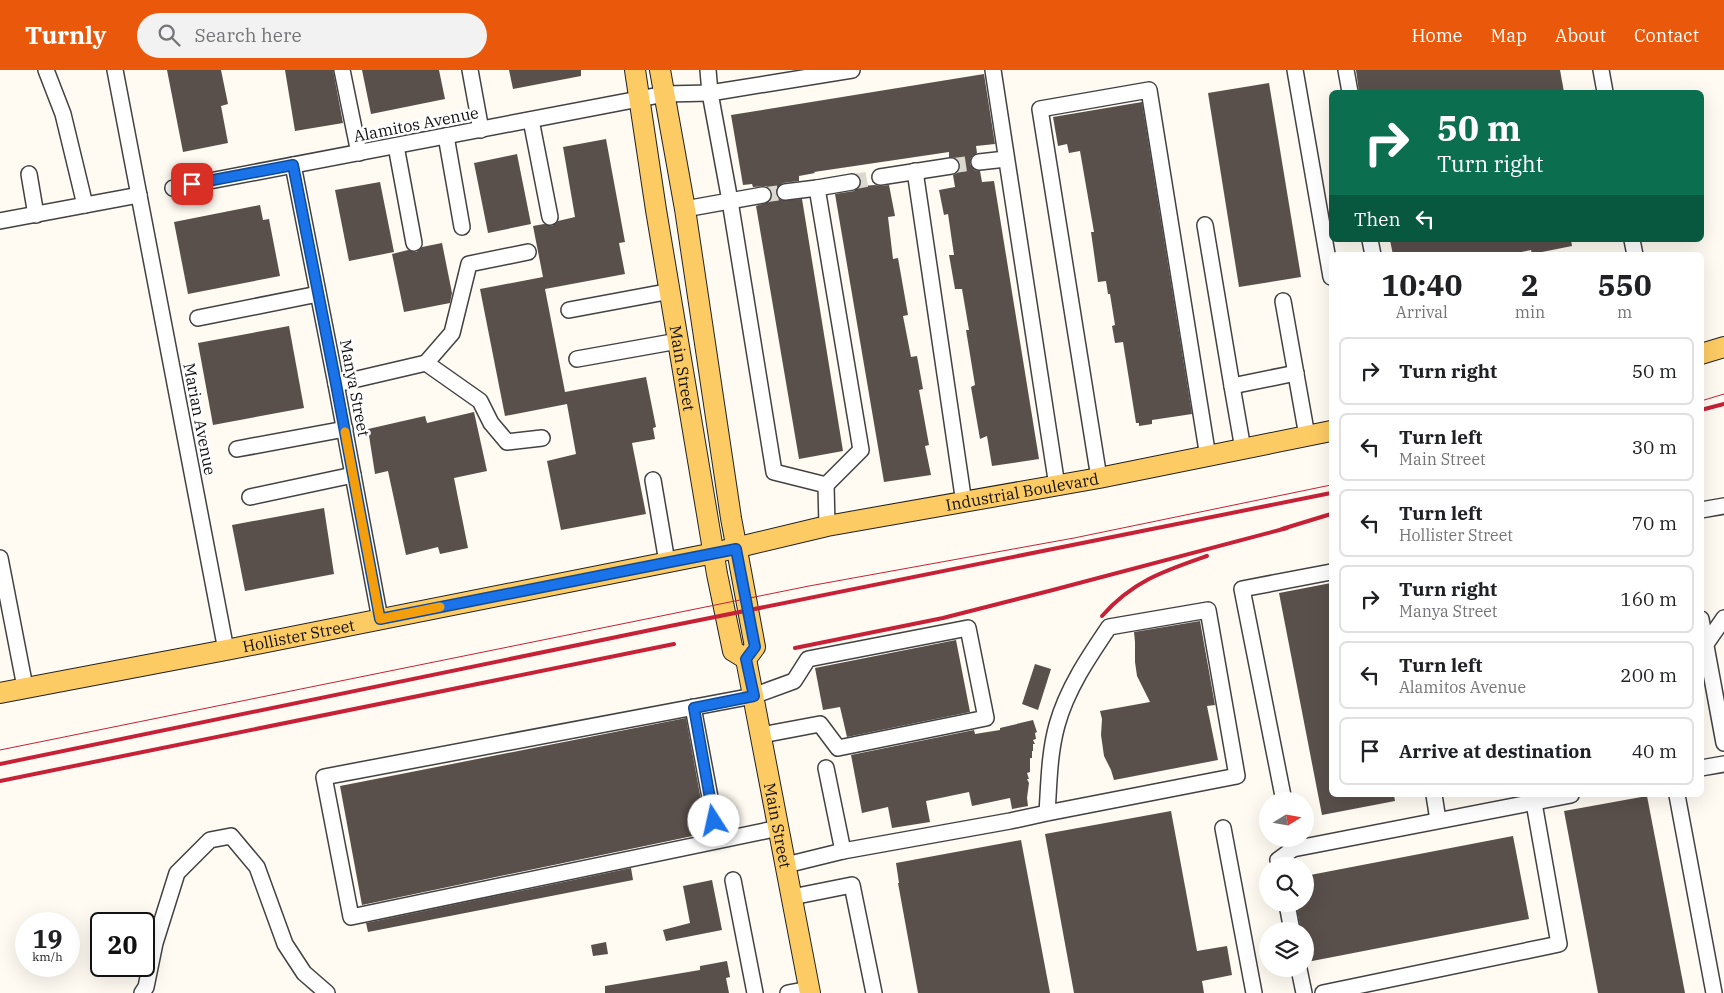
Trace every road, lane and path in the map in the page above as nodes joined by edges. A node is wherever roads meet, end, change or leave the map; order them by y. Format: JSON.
{"nodes":[{"id":1,"x":46,"y":70,"type":"edge"},
{"id":2,"x":115,"y":70,"type":"edge"},
{"id":3,"x":342,"y":70,"type":"edge"},
{"id":4,"x":470,"y":70,"type":"edge"},
{"id":5,"x":635,"y":70,"type":"edge"},
{"id":6,"x":660,"y":70,"type":"edge"},
{"id":7,"x":708,"y":70,"type":"edge"},
{"id":8,"x":852,"y":70,"type":"edge"},
{"id":9,"x":993,"y":70,"type":"edge"},
{"id":10,"x":1295,"y":70,"type":"edge"},
{"id":11,"x":1346,"y":70,"type":"edge"},
{"id":12,"x":1601,"y":70,"type":"edge"},
{"id":13,"x":1350,"y":90,"type":"edge"},
{"id":14,"x":1605,"y":90,"type":"edge"},
{"id":15,"x":710,"y":93,"type":"junction"},
{"id":16,"x":665,"y":94,"type":"junction"},
{"id":17,"x":639,"y":99,"type":"junction"},
{"id":18,"x":532,"y":120,"type":"junction"},
{"id":19,"x":481,"y":130,"type":"junction"},
{"id":20,"x":446,"y":136,"type":"junction"},
{"id":21,"x":396,"y":146,"type":"junction"},
{"id":22,"x":358,"y":153,"type":"junction"},
{"id":23,"x":1006,"y":159,"type":"junction"},
{"id":24,"x":979,"y":162,"type":"tunnel mouth"},
{"id":25,"x":293,"y":165,"type":"junction"},
{"id":26,"x":951,"y":166,"type":"tunnel mouth"},
{"id":27,"x":915,"y":171,"type":"junction"},
{"id":28,"x":29,"y":174,"type":"dead end"},
{"id":29,"x":880,"y":177,"type":"tunnel mouth"},
{"id":30,"x":852,"y":182,"type":"tunnel mouth"},
{"id":31,"x":173,"y":188,"type":"dead end"},
{"id":32,"x":817,"y":188,"type":"junction"},
{"id":33,"x":785,"y":192,"type":"tunnel mouth"},
{"id":34,"x":139,"y":195,"type":"junction"},
{"id":35,"x":763,"y":195,"type":"tunnel mouth"},
{"id":36,"x":730,"y":201,"type":"junction"},
{"id":37,"x":85,"y":205,"type":"junction"},
{"id":38,"x":685,"y":209,"type":"junction"},
{"id":39,"x":36,"y":215,"type":"junction"},
{"id":40,"x":550,"y":217,"type":"dead end"},
{"id":41,"x":0,"y":221,"type":"edge"},
{"id":42,"x":1205,"y":225,"type":"dead end"},
{"id":43,"x":462,"y":228,"type":"dead end"},
{"id":44,"x":414,"y":243,"type":"dead end"},
{"id":45,"x":528,"y":252,"type":"dead end"},
{"id":46,"x":1329,"y":266,"type":"edge"},
{"id":47,"x":671,"y":291,"type":"junction"},
{"id":48,"x":318,"y":294,"type":"junction"},
{"id":49,"x":1283,"y":301,"type":"dead end"},
{"id":50,"x":569,"y":310,"type":"dead end"},
{"id":51,"x":198,"y":318,"type":"dead end"},
{"id":52,"x":678,"y":341,"type":"junction"},
{"id":53,"x":1724,"y":347,"type":"edge"},
{"id":54,"x":1704,"y":353,"type":"edge"},
{"id":55,"x":578,"y":360,"type":"dead end"},
{"id":56,"x":426,"y":363,"type":"junction"},
{"id":57,"x":1296,"y":373,"type":"junction"},
{"id":58,"x":336,"y":384,"type":"junction"},
{"id":59,"x":1232,"y":386,"type":"junction"},
{"id":60,"x":345,"y":429,"type":"junction"},
{"id":61,"x":1329,"y":431,"type":"edge"},
{"id":62,"x":1307,"y":436,"type":"junction"},
{"id":63,"x":542,"y":438,"type":"dead end"},
{"id":64,"x":237,"y":449,"type":"dead end"},
{"id":65,"x":1242,"y":449,"type":"junction"},
{"id":66,"x":1208,"y":457,"type":"junction"},
{"id":67,"x":353,"y":475,"type":"junction"},
{"id":68,"x":1099,"y":478,"type":"junction"},
{"id":69,"x":653,"y":480,"type":"dead end"},
{"id":70,"x":826,"y":485,"type":"junction"},
{"id":71,"x":1057,"y":486,"type":"junction"},
{"id":72,"x":250,"y":497,"type":"dead end"},
{"id":73,"x":964,"y":503,"type":"junction"},
{"id":74,"x":1724,"y":506,"type":"edge"},
{"id":75,"x":1704,"y":509,"type":"edge"},
{"id":76,"x":827,"y":526,"type":"junction"},
{"id":77,"x":736,"y":549,"type":"junction"},
{"id":78,"x":714,"y":554,"type":"junction"},
{"id":79,"x":0,"y":558,"type":"edge"},
{"id":80,"x":667,"y":562,"type":"junction"},
{"id":81,"x":1329,"y":572,"type":"edge"},
{"id":82,"x":1724,"y":618,"type":"edge"},
{"id":83,"x":380,"y":619,"type":"junction"},
{"id":84,"x":1704,"y":634,"type":"edge"},
{"id":85,"x":1706,"y":644,"type":"junction"},
{"id":86,"x":226,"y":650,"type":"junction"},
{"id":87,"x":746,"y":659,"type":"junction"},
{"id":88,"x":1718,"y":675,"type":"edge"},
{"id":89,"x":25,"y":687,"type":"junction"},
{"id":90,"x":0,"y":692,"type":"edge"},
{"id":91,"x":754,"y":696,"type":"junction"},
{"id":92,"x":694,"y":708,"type":"junction"},
{"id":93,"x":762,"y":735,"type":"junction"},
{"id":94,"x":1724,"y":743,"type":"edge"},
{"id":95,"x":1724,"y":764,"type":"edge"},
{"id":96,"x":1704,"y":767,"type":"edge"},
{"id":97,"x":826,"y":768,"type":"dead end"},
{"id":98,"x":1282,"y":792,"type":"edge"},
{"id":99,"x":1434,"y":797,"type":"edge"},
{"id":100,"x":1561,"y":797,"type":"edge"},
{"id":101,"x":1677,"y":797,"type":"edge"},
{"id":102,"x":1534,"y":803,"type":"junction"},
{"id":103,"x":1047,"y":813,"type":"junction"},
{"id":104,"x":1438,"y":820,"type":"junction"},
{"id":105,"x":779,"y":828,"type":"junction"},
{"id":106,"x":1223,"y":828,"type":"dead end"},
{"id":107,"x":718,"y":840,"type":"junction"},
{"id":108,"x":1314,"y":840,"type":"edge"},
{"id":109,"x":844,"y":851,"type":"junction"},
{"id":110,"x":786,"y":864,"type":"junction"},
{"id":111,"x":733,"y":880,"type":"dead end"},
{"id":112,"x":792,"y":897,"type":"junction"},
{"id":113,"x":1301,"y":977,"type":"edge"},
{"id":114,"x":809,"y":991,"type":"edge"},
{"id":115,"x":142,"y":993,"type":"edge"},
{"id":116,"x":327,"y":993,"type":"edge"},
{"id":117,"x":755,"y":993,"type":"edge"},
{"id":118,"x":788,"y":993,"type":"edge"},
{"id":119,"x":874,"y":993,"type":"edge"},
{"id":120,"x":1254,"y":993,"type":"edge"},
{"id":121,"x":1304,"y":993,"type":"edge"},
{"id":122,"x":1323,"y":993,"type":"edge"},
{"id":123,"x":1714,"y":993,"type":"edge"}],
"edges":[{"from":1,"to":37,"type":"street"},
{"from":2,"to":34,"type":"street","name":"Marian Avenue"},
{"from":3,"to":22,"type":"street"},
{"from":4,"to":19,"type":"street"},
{"from":5,"to":17,"type":"main road","name":"Main Street"},
{"from":6,"to":16,"type":"main road","name":"Main Street"},
{"from":7,"to":15,"type":"street"},
{"from":8,"to":15,"type":"street","name":"Alamitos Avenue"},
{"from":9,"to":23,"type":"street"},
{"from":10,"to":46,"type":"street"},
{"from":11,"to":13,"type":"street"},
{"from":12,"to":14,"type":"street"},
{"from":15,"to":16,"type":"street","name":"Alamitos Avenue"},
{"from":15,"to":36,"type":"street"},
{"from":16,"to":17,"type":"street","name":"Alamitos Avenue"},
{"from":16,"to":38,"type":"main road","name":"Main Street"},
{"from":17,"to":18,"type":"street","name":"Alamitos Avenue"},
{"from":17,"to":47,"type":"main road","name":"Main Street"},
{"from":18,"to":19,"type":"street","name":"Alamitos Avenue"},
{"from":18,"to":40,"type":"street"},
{"from":19,"to":20,"type":"street","name":"Alamitos Avenue"},
{"from":20,"to":21,"type":"street","name":"Alamitos Avenue"},
{"from":20,"to":43,"type":"street"},
{"from":21,"to":22,"type":"street","name":"Alamitos Avenue"},
{"from":21,"to":44,"type":"street"},
{"from":22,"to":25,"type":"street","name":"Alamitos Avenue"},
{"from":23,"to":24,"type":"street"},
{"from":23,"to":71,"type":"street"},
{"from":25,"to":31,"type":"street","name":"Alamitos Avenue"},
{"from":25,"to":48,"type":"street","name":"Manya Street"},
{"from":26,"to":27,"type":"street"},
{"from":27,"to":29,"type":"street"},
{"from":27,"to":73,"type":"street"},
{"from":28,"to":39,"type":"street"},
{"from":30,"to":32,"type":"street"},
{"from":32,"to":33,"type":"street"},
{"from":32,"to":70,"type":"street"},
{"from":34,"to":37,"type":"street"},
{"from":34,"to":86,"type":"street","name":"Marian Avenue"},
{"from":35,"to":36,"type":"street"},
{"from":36,"to":38,"type":"street"},
{"from":36,"to":70,"type":"street"},
{"from":37,"to":39,"type":"street"},
{"from":38,"to":77,"type":"main road","name":"Main Street"},
{"from":39,"to":41,"type":"street"},
{"from":42,"to":59,"type":"street"},
{"from":45,"to":56,"type":"street"},
{"from":47,"to":50,"type":"street"},
{"from":47,"to":52,"type":"main road","name":"Main Street"},
{"from":48,"to":51,"type":"street"},
{"from":48,"to":58,"type":"street","name":"Manya Street"},
{"from":49,"to":57,"type":"street"},
{"from":52,"to":55,"type":"street"},
{"from":52,"to":78,"type":"main road","name":"Main Street"},
{"from":53,"to":54,"type":"main road"},
{"from":56,"to":58,"type":"street"},
{"from":56,"to":63,"type":"street"},
{"from":57,"to":59,"type":"street"},
{"from":57,"to":62,"type":"street"},
{"from":58,"to":60,"type":"street","name":"Manya Street"},
{"from":59,"to":65,"type":"street"},
{"from":60,"to":64,"type":"street"},
{"from":60,"to":67,"type":"street","name":"Manya Street"},
{"from":61,"to":62,"type":"main road","name":"Industrial Boulevard"},
{"from":62,"to":65,"type":"main road","name":"Industrial Boulevard"},
{"from":65,"to":66,"type":"main road","name":"Industrial Boulevard"},
{"from":66,"to":68,"type":"main road","name":"Industrial Boulevard"},
{"from":66,"to":68,"type":"street"},
{"from":67,"to":72,"type":"street"},
{"from":67,"to":83,"type":"street","name":"Manya Street"},
{"from":68,"to":71,"type":"main road","name":"Industrial Boulevard"},
{"from":69,"to":80,"type":"street"},
{"from":70,"to":76,"type":"street"},
{"from":71,"to":73,"type":"main road","name":"Industrial Boulevard"},
{"from":73,"to":76,"type":"main road","name":"Industrial Boulevard"},
{"from":74,"to":75,"type":"street"},
{"from":76,"to":77,"type":"main road","name":"Industrial Boulevard"},
{"from":77,"to":78,"type":"main road","name":"Industrial Boulevard"},
{"from":77,"to":87,"type":"main road","name":"Main Street"},
{"from":78,"to":80,"type":"main road","name":"Hollister Street"},
{"from":78,"to":87,"type":"main road","name":"Main Street"},
{"from":79,"to":89,"type":"street"},
{"from":80,"to":83,"type":"main road","name":"Hollister Street"},
{"from":81,"to":98,"type":"street"},
{"from":82,"to":85,"type":"street"},
{"from":83,"to":86,"type":"main road","name":"Hollister Street"},
{"from":84,"to":85,"type":"street"},
{"from":85,"to":88,"type":"street"},
{"from":86,"to":89,"type":"main road","name":"Hollister Street"},
{"from":87,"to":91,"type":"main road","name":"Main Street"},
{"from":88,"to":94,"type":"street"},
{"from":89,"to":90,"type":"main road","name":"Hollister Street"},
{"from":91,"to":92,"type":"street"},
{"from":91,"to":93,"type":"main road","name":"Main Street"},
{"from":91,"to":93,"type":"street"},
{"from":92,"to":107,"type":"street"},
{"from":92,"to":107,"type":"street"},
{"from":93,"to":105,"type":"main road","name":"Main Street"},
{"from":95,"to":96,"type":"street"},
{"from":97,"to":109,"type":"street"},
{"from":99,"to":104,"type":"street"},
{"from":100,"to":102,"type":"street"},
{"from":101,"to":123,"type":"street"},
{"from":102,"to":104,"type":"street"},
{"from":102,"to":122,"type":"street"},
{"from":103,"to":103,"type":"street"},
{"from":103,"to":109,"type":"street"},
{"from":104,"to":108,"type":"street"},
{"from":105,"to":107,"type":"street"},
{"from":105,"to":110,"type":"main road","name":"Main Street"},
{"from":106,"to":120,"type":"street"},
{"from":109,"to":110,"type":"street"},
{"from":110,"to":112,"type":"main road","name":"Main Street"},
{"from":111,"to":117,"type":"street"},
{"from":112,"to":114,"type":"main road","name":"Main Street"},
{"from":112,"to":119,"type":"street"},
{"from":113,"to":121,"type":"street"},
{"from":114,"to":118,"type":"street"},
{"from":115,"to":116,"type":"street"}]}
